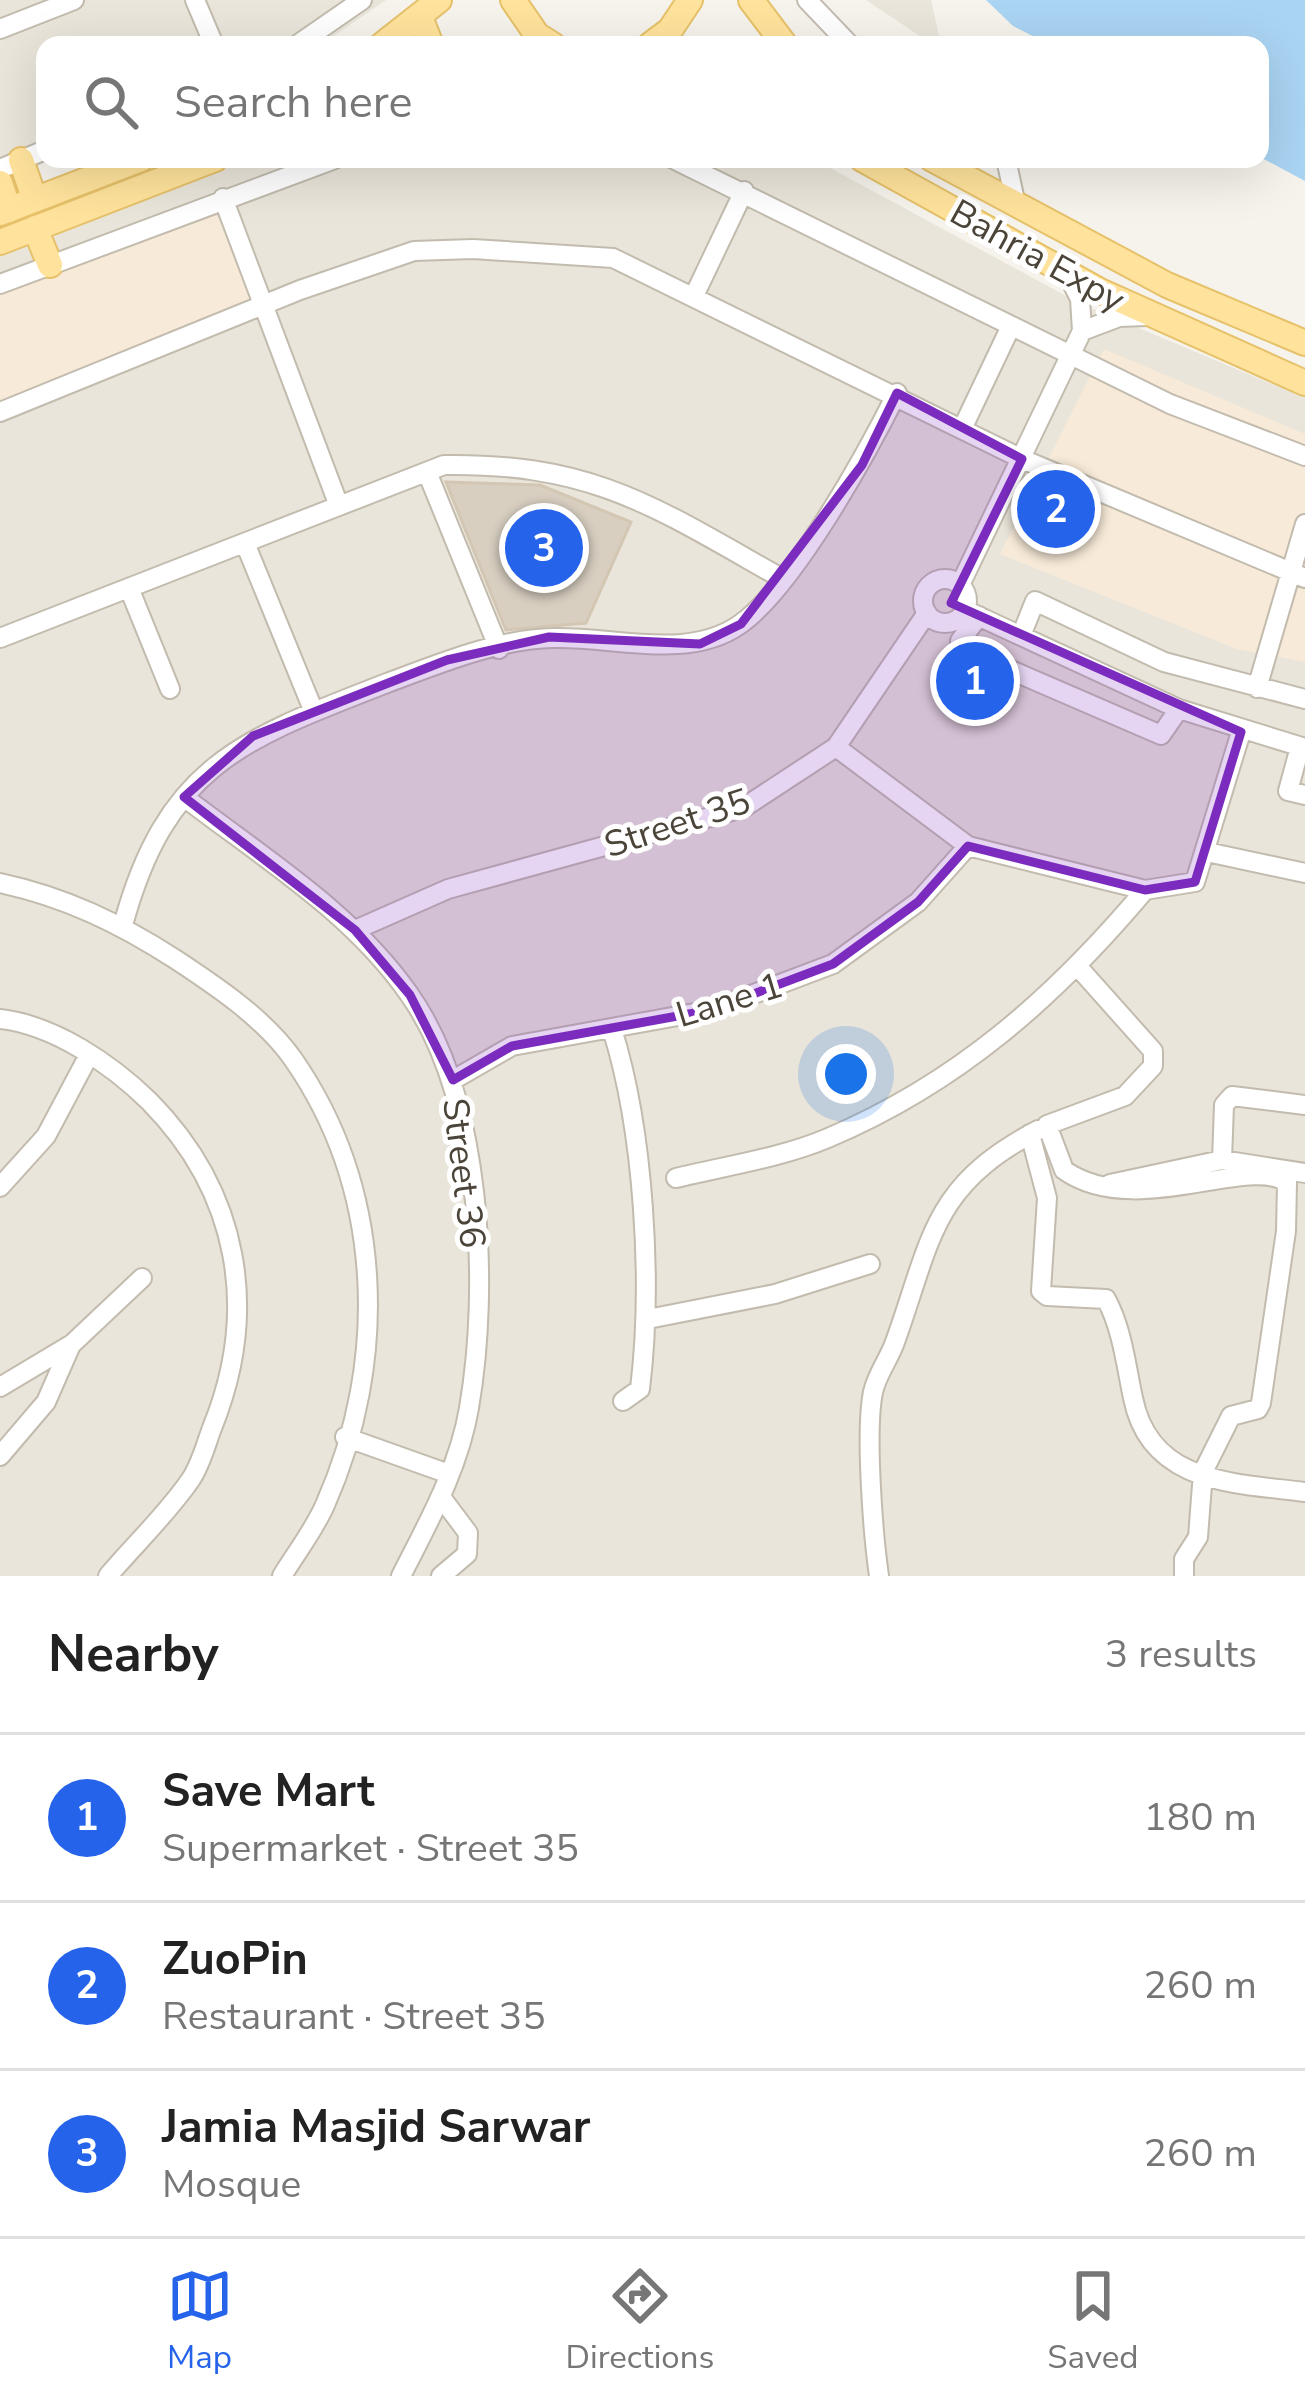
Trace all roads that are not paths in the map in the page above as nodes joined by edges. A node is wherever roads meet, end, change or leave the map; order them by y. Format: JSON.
{"nodes":[{"id":1,"x":74,"y":0,"type":"edge"},
{"id":2,"x":195,"y":0,"type":"edge"},
{"id":3,"x":362,"y":0,"type":"edge"},
{"id":4,"x":513,"y":0,"type":"edge"},
{"id":5,"x":690,"y":0,"type":"edge"},
{"id":6,"x":751,"y":0,"type":"edge"},
{"id":7,"x":807,"y":0,"type":"edge"},
{"id":8,"x":32,"y":8,"type":"edge"},
{"id":9,"x":429,"y":9,"type":"edge"},
{"id":10,"x":0,"y":29,"type":"edge"},
{"id":11,"x":210,"y":36,"type":"edge"},
{"id":12,"x":310,"y":36,"type":"edge"},
{"id":13,"x":394,"y":36,"type":"edge"},
{"id":14,"x":539,"y":36,"type":"edge"},
{"id":15,"x":663,"y":36,"type":"edge"},
{"id":16,"x":775,"y":36,"type":"edge"},
{"id":17,"x":841,"y":36,"type":"edge"},
{"id":18,"x":10,"y":165,"type":"edge"},
{"id":19,"x":118,"y":168,"type":"edge"},
{"id":20,"x":191,"y":168,"type":"edge"},
{"id":21,"x":309,"y":168,"type":"edge"},
{"id":22,"x":694,"y":168,"type":"edge"},
{"id":23,"x":878,"y":168,"type":"edge"},
{"id":24,"x":948,"y":168,"type":"edge"},
{"id":25,"x":1008,"y":168,"type":"edge"},
{"id":26,"x":0,"y":183,"type":"edge"},
{"id":27,"x":744,"y":190,"type":"junction"},
{"id":28,"x":223,"y":198,"type":"junction"},
{"id":29,"x":35,"y":200,"type":"junction"},
{"id":30,"x":1016,"y":205,"type":"junction"},
{"id":31,"x":5,"y":212,"type":"edge"},
{"id":32,"x":35,"y":228,"type":"junction"},
{"id":33,"x":0,"y":242,"type":"edge"},
{"id":34,"x":50,"y":265,"type":"junction"},
{"id":35,"x":1066,"y":273,"type":"junction"},
{"id":36,"x":0,"y":284,"type":"edge"},
{"id":37,"x":694,"y":296,"type":"junction"},
{"id":38,"x":263,"y":305,"type":"junction"},
{"id":39,"x":1151,"y":316,"type":"junction"},
{"id":40,"x":1011,"y":326,"type":"junction"},
{"id":41,"x":1082,"y":331,"type":"junction"},
{"id":42,"x":1305,"y":343,"type":"edge"},
{"id":43,"x":1072,"y":356,"type":"junction"},
{"id":44,"x":1305,"y":383,"type":"edge"},
{"id":45,"x":897,"y":393,"type":"junction"},
{"id":46,"x":0,"y":412,"type":"edge"},
{"id":47,"x":962,"y":429,"type":"junction"},
{"id":48,"x":1305,"y":456,"type":"edge"},
{"id":49,"x":1022,"y":459,"type":"junction"},
{"id":50,"x":428,"y":472,"type":"junction"},
{"id":51,"x":339,"y":506,"type":"junction"},
{"id":52,"x":1305,"y":524,"type":"edge"},
{"id":53,"x":245,"y":543,"type":"junction"},
{"id":54,"x":1297,"y":576,"type":"edge"},
{"id":55,"x":781,"y":578,"type":"junction"},
{"id":56,"x":960,"y":585,"type":"junction"},
{"id":57,"x":129,"y":588,"type":"junction"},
{"id":58,"x":927,"y":613,"type":"junction"},
{"id":59,"x":972,"y":613,"type":"junction"},
{"id":60,"x":1021,"y":636,"type":"junction"},
{"id":61,"x":0,"y":638,"type":"edge"},
{"id":62,"x":499,"y":649,"type":"junction"},
{"id":63,"x":1257,"y":688,"type":"junction"},
{"id":64,"x":170,"y":689,"type":"dead end"},
{"id":65,"x":1305,"y":699,"type":"edge"},
{"id":66,"x":1179,"y":709,"type":"junction"},
{"id":67,"x":314,"y":712,"type":"junction"},
{"id":68,"x":1241,"y":732,"type":"junction"},
{"id":69,"x":836,"y":747,"type":"junction"},
{"id":70,"x":1302,"y":747,"type":"edge"},
{"id":71,"x":184,"y":796,"type":"junction"},
{"id":72,"x":1305,"y":796,"type":"edge"},
{"id":73,"x":968,"y":846,"type":"junction"},
{"id":74,"x":1208,"y":852,"type":"junction"},
{"id":75,"x":1305,"y":873,"type":"edge"},
{"id":76,"x":0,"y":883,"type":"edge"},
{"id":77,"x":1145,"y":890,"type":"junction"},
{"id":78,"x":123,"y":926,"type":"junction"},
{"id":79,"x":355,"y":930,"type":"junction"},
{"id":80,"x":1079,"y":968,"type":"junction"},
{"id":81,"x":0,"y":1019,"type":"edge"},
{"id":82,"x":613,"y":1029,"type":"junction"},
{"id":83,"x":89,"y":1054,"type":"junction"},
{"id":84,"x":453,"y":1080,"type":"junction"},
{"id":85,"x":1305,"y":1105,"type":"edge"},
{"id":86,"x":1038,"y":1130,"type":"junction"},
{"id":87,"x":1222,"y":1160,"type":"junction"},
{"id":88,"x":1305,"y":1173,"type":"edge"},
{"id":89,"x":676,"y":1178,"type":"dead end"},
{"id":90,"x":0,"y":1187,"type":"edge"},
{"id":91,"x":1100,"y":1189,"type":"junction"},
{"id":92,"x":870,"y":1264,"type":"dead end"},
{"id":93,"x":142,"y":1278,"type":"dead end"},
{"id":94,"x":648,"y":1319,"type":"junction"},
{"id":95,"x":72,"y":1343,"type":"junction"},
{"id":96,"x":0,"y":1387,"type":"edge"},
{"id":97,"x":623,"y":1401,"type":"dead end"},
{"id":98,"x":345,"y":1437,"type":"junction"},
{"id":99,"x":0,"y":1456,"type":"edge"},
{"id":100,"x":449,"y":1474,"type":"junction"},
{"id":101,"x":1202,"y":1478,"type":"junction"},
{"id":102,"x":1305,"y":1492,"type":"edge"},
{"id":103,"x":442,"y":1497,"type":"junction"},
{"id":104,"x":108,"y":1576,"type":"edge"},
{"id":105,"x":283,"y":1576,"type":"edge"},
{"id":106,"x":401,"y":1576,"type":"edge"},
{"id":107,"x":441,"y":1576,"type":"edge"},
{"id":108,"x":879,"y":1576,"type":"edge"},
{"id":109,"x":1184,"y":1576,"type":"edge"}],
"edges":[{"from":1,"to":8,"type":"street"},
{"from":2,"to":11,"type":"street"},
{"from":3,"to":12,"type":"street"},
{"from":4,"to":14,"type":"main road"},
{"from":5,"to":15,"type":"main road"},
{"from":6,"to":16,"type":"main road"},
{"from":7,"to":17,"type":"street"},
{"from":8,"to":10,"type":"street"},
{"from":9,"to":13,"type":"main road"},
{"from":18,"to":29,"type":"main road"},
{"from":19,"to":29,"type":"main road"},
{"from":20,"to":32,"type":"main road"},
{"from":21,"to":28,"type":"street"},
{"from":22,"to":27,"type":"street"},
{"from":23,"to":35,"type":"main road","name":"Bahria Expy"},
{"from":24,"to":30,"type":"main road"},
{"from":25,"to":30,"type":"street"},
{"from":26,"to":31,"type":"main road"},
{"from":27,"to":37,"type":"street"},
{"from":27,"to":40,"type":"street"},
{"from":28,"to":34,"type":"street"},
{"from":28,"to":38,"type":"street"},
{"from":29,"to":31,"type":"main road"},
{"from":30,"to":42,"type":"main road"},
{"from":32,"to":33,"type":"main road"},
{"from":32,"to":34,"type":"main road"},
{"from":34,"to":36,"type":"street"},
{"from":35,"to":39,"type":"main road","name":"Bahria Expy"},
{"from":35,"to":41,"type":"street"},
{"from":37,"to":38,"type":"street"},
{"from":37,"to":45,"type":"street"},
{"from":38,"to":46,"type":"street"},
{"from":38,"to":51,"type":"street"},
{"from":39,"to":41,"type":"street"},
{"from":39,"to":44,"type":"main road","name":"Bahria Expy"},
{"from":40,"to":43,"type":"street"},
{"from":40,"to":47,"type":"street"},
{"from":41,"to":43,"type":"street"},
{"from":43,"to":48,"type":"street"},
{"from":43,"to":49,"type":"street"},
{"from":45,"to":47,"type":"street"},
{"from":45,"to":55,"type":"street"},
{"from":47,"to":49,"type":"street"},
{"from":49,"to":54,"type":"street"},
{"from":49,"to":56,"type":"street"},
{"from":50,"to":51,"type":"street"},
{"from":50,"to":55,"type":"street"},
{"from":50,"to":62,"type":"street"},
{"from":51,"to":53,"type":"street"},
{"from":52,"to":54,"type":"street"},
{"from":53,"to":57,"type":"street"},
{"from":53,"to":67,"type":"street"},
{"from":54,"to":63,"type":"street"},
{"from":55,"to":62,"type":"street"},
{"from":56,"to":58,"type":"street"},
{"from":56,"to":59,"type":"street"},
{"from":57,"to":61,"type":"street"},
{"from":57,"to":64,"type":"street"},
{"from":58,"to":59,"type":"street"},
{"from":58,"to":69,"type":"street","name":"Street 35"},
{"from":59,"to":60,"type":"street"},
{"from":59,"to":66,"type":"street"},
{"from":60,"to":63,"type":"street"},
{"from":60,"to":66,"type":"street"},
{"from":62,"to":67,"type":"street"},
{"from":63,"to":65,"type":"street"},
{"from":66,"to":68,"type":"street"},
{"from":67,"to":71,"type":"street"},
{"from":68,"to":70,"type":"street"},
{"from":68,"to":74,"type":"street"},
{"from":69,"to":73,"type":"street"},
{"from":69,"to":79,"type":"street","name":"Street 35"},
{"from":70,"to":72,"type":"street"},
{"from":71,"to":78,"type":"street"},
{"from":71,"to":79,"type":"street","name":"Street 36"},
{"from":73,"to":77,"type":"street"},
{"from":73,"to":82,"type":"street","name":"Lane 1"},
{"from":74,"to":75,"type":"street"},
{"from":74,"to":77,"type":"street"},
{"from":76,"to":78,"type":"street"},
{"from":77,"to":80,"type":"street"},
{"from":78,"to":98,"type":"street"},
{"from":79,"to":84,"type":"street","name":"Street 36"},
{"from":80,"to":86,"type":"street"},
{"from":80,"to":89,"type":"street"},
{"from":81,"to":83,"type":"street"},
{"from":82,"to":84,"type":"street","name":"Lane 1"},
{"from":82,"to":94,"type":"street"},
{"from":83,"to":90,"type":"street"},
{"from":83,"to":104,"type":"street"},
{"from":84,"to":100,"type":"street","name":"Street 36"},
{"from":85,"to":87,"type":"street"},
{"from":86,"to":91,"type":"street"},
{"from":86,"to":101,"type":"street"},
{"from":86,"to":108,"type":"street"},
{"from":87,"to":88,"type":"street"},
{"from":87,"to":91,"type":"street"},
{"from":91,"to":101,"type":"street"},
{"from":92,"to":94,"type":"street"},
{"from":93,"to":95,"type":"street"},
{"from":94,"to":97,"type":"street"},
{"from":95,"to":96,"type":"street"},
{"from":95,"to":99,"type":"street"},
{"from":98,"to":100,"type":"street"},
{"from":98,"to":105,"type":"street"},
{"from":100,"to":103,"type":"street","name":"Street 36"},
{"from":101,"to":102,"type":"street"},
{"from":101,"to":109,"type":"street"},
{"from":103,"to":106,"type":"street","name":"Street 36"},
{"from":103,"to":107,"type":"street"}]}
